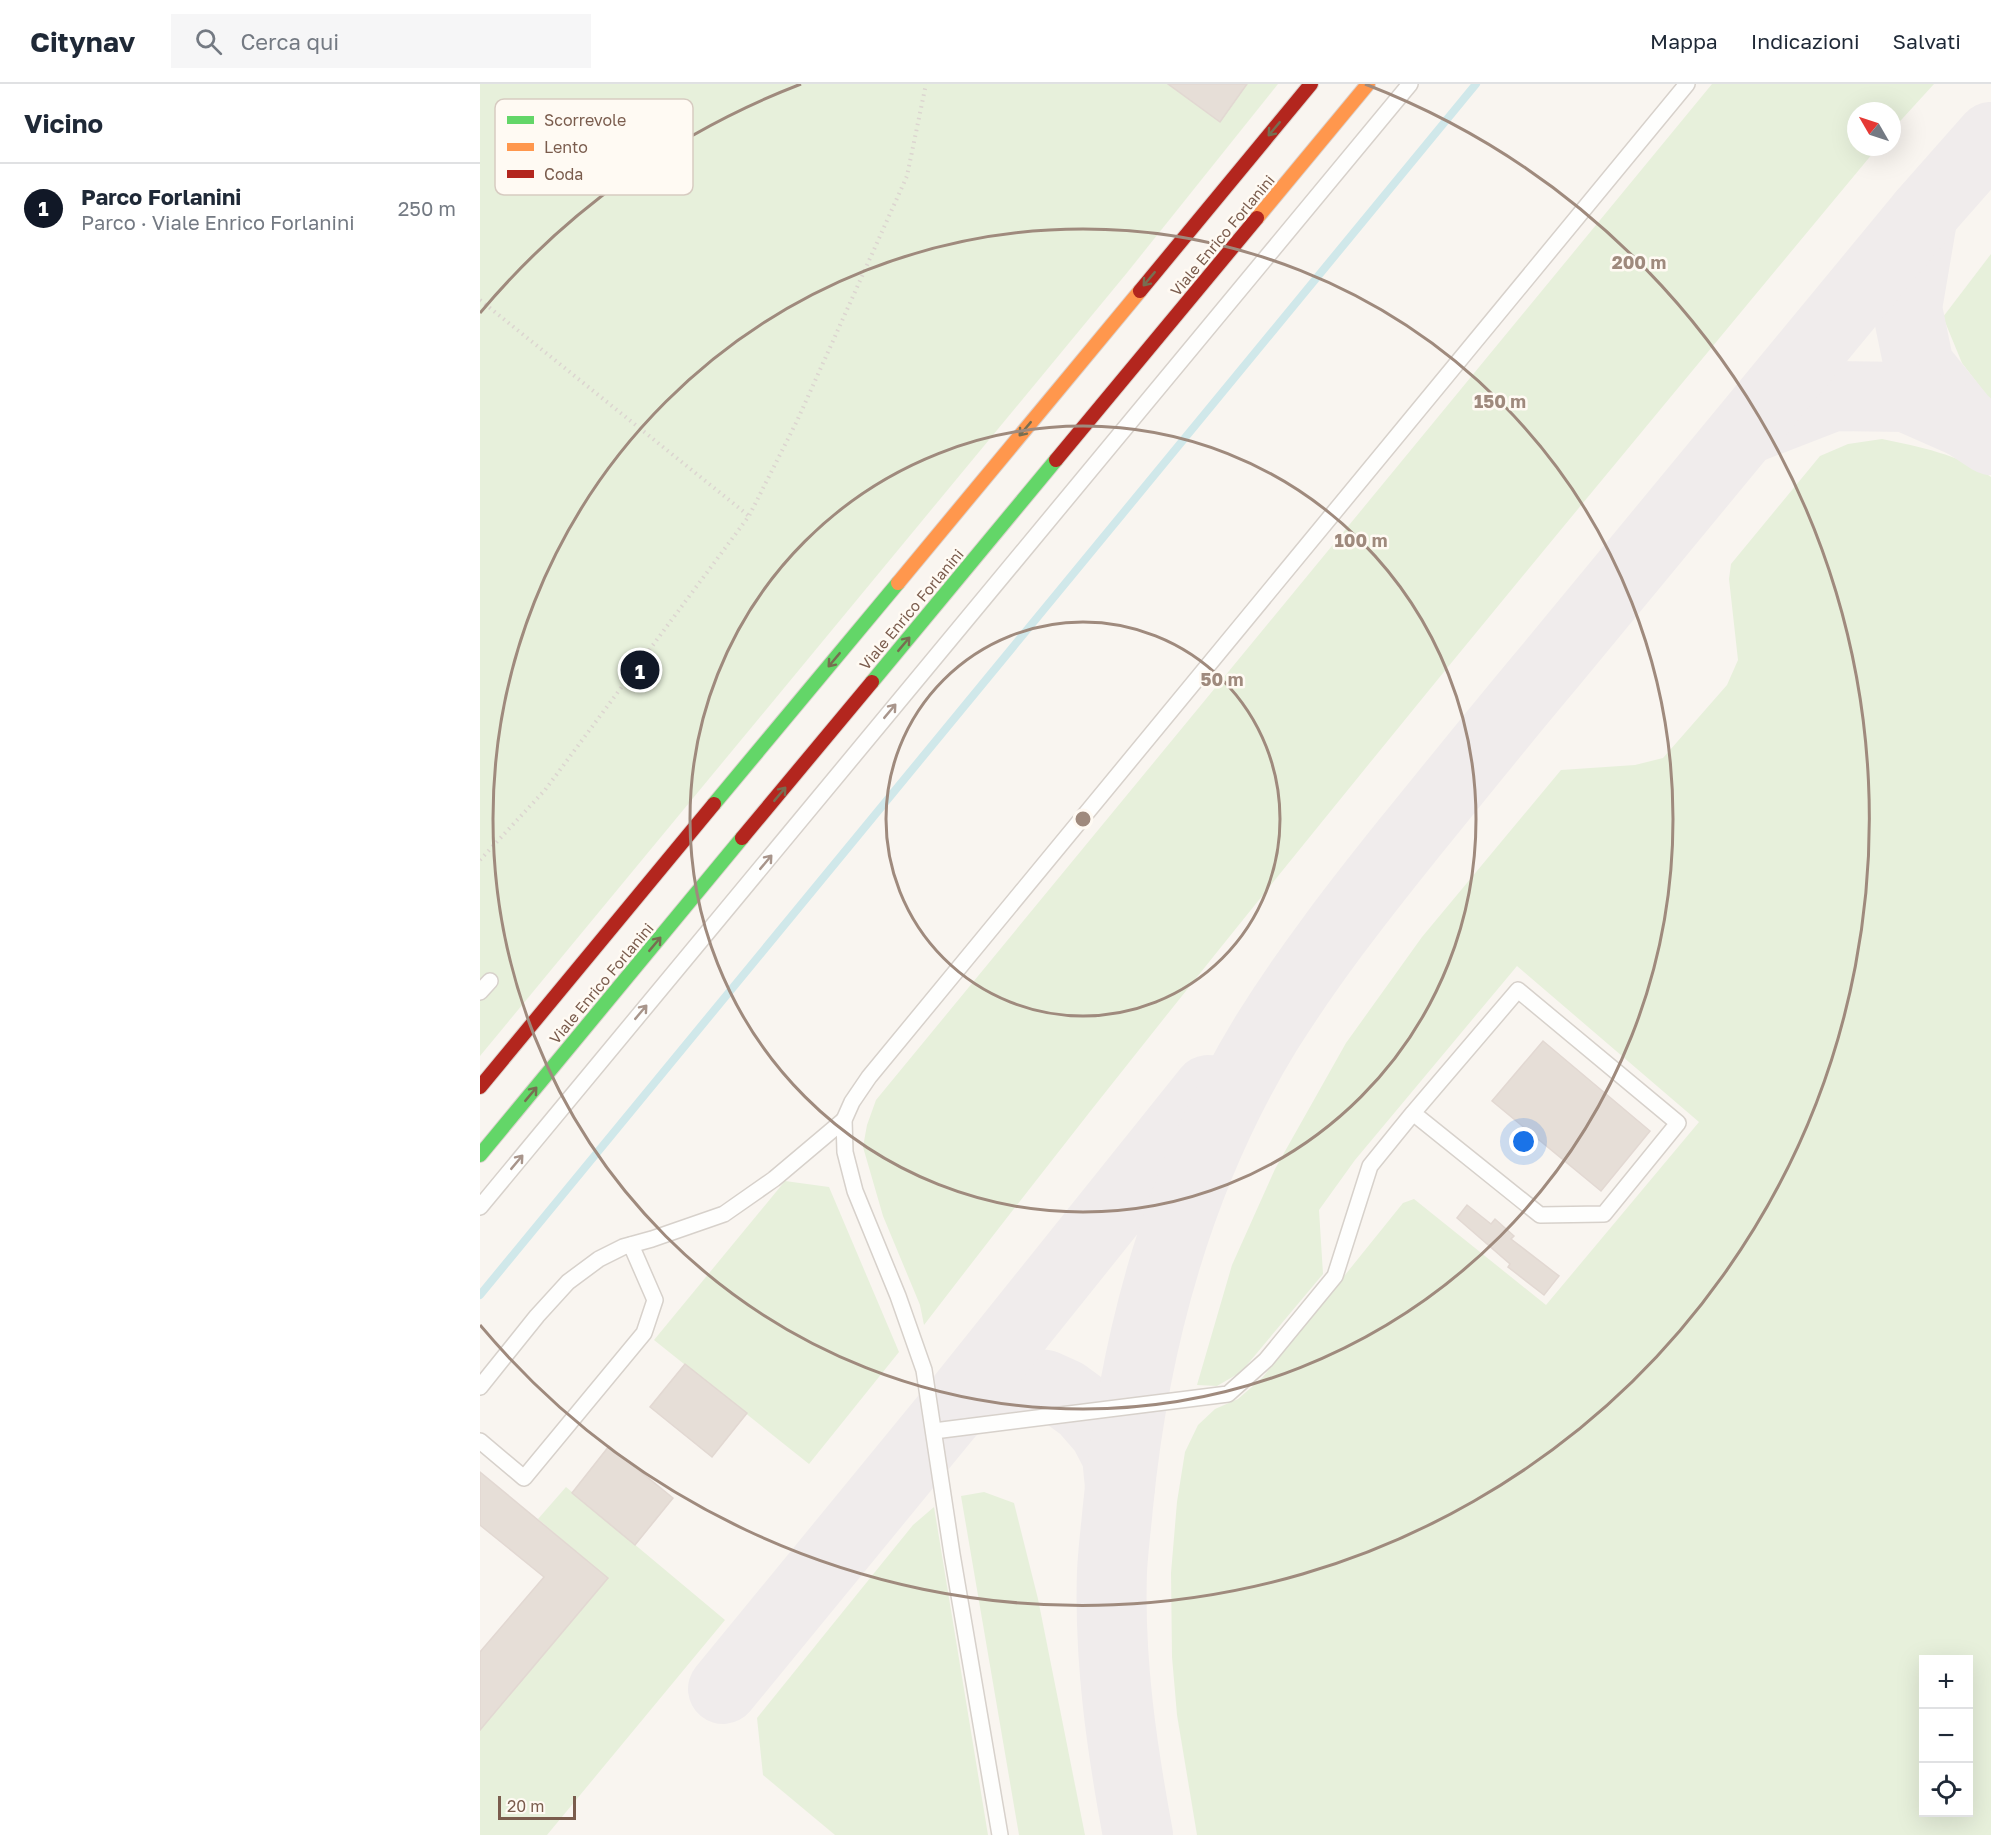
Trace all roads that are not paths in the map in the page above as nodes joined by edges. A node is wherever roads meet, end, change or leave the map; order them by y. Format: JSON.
{"nodes":[{"id":1,"x":1311,"y":84,"type":"edge"},
{"id":2,"x":1368,"y":84,"type":"edge"},
{"id":3,"x":1410,"y":84,"type":"edge"},
{"id":4,"x":1687,"y":84,"type":"edge"},
{"id":5,"x":485,"y":1069,"type":"edge"},
{"id":6,"x":480,"y":1087,"type":"edge"},
{"id":7,"x":1413,"y":1113,"type":"junction"},
{"id":8,"x":844,"y":1120,"type":"junction"},
{"id":9,"x":480,"y":1155,"type":"edge"},
{"id":10,"x":480,"y":1208,"type":"edge"},
{"id":11,"x":631,"y":1245,"type":"junction"},
{"id":12,"x":480,"y":1387,"type":"edge"},
{"id":13,"x":934,"y":1431,"type":"junction"},
{"id":14,"x":480,"y":1441,"type":"edge"},
{"id":15,"x":1000,"y":1835,"type":"edge"}],
"edges":[{"from":1,"to":5,"type":"main road","name":"Viale Enrico Forlanini","one_way":true},
{"from":9,"to":2,"type":"main road","name":"Viale Enrico Forlanini","one_way":true},
{"from":10,"to":3,"type":"lane","one_way":true},
{"from":4,"to":8,"type":"lane"},
{"from":5,"to":6,"type":"main road","name":"Viale Enrico Forlanini"},
{"from":7,"to":7,"type":"lane"},
{"from":7,"to":13,"type":"lane"},
{"from":8,"to":11,"type":"lane"},
{"from":8,"to":13,"type":"lane"},
{"from":11,"to":12,"type":"lane"},
{"from":11,"to":14,"type":"lane"},
{"from":13,"to":15,"type":"lane"}]}
